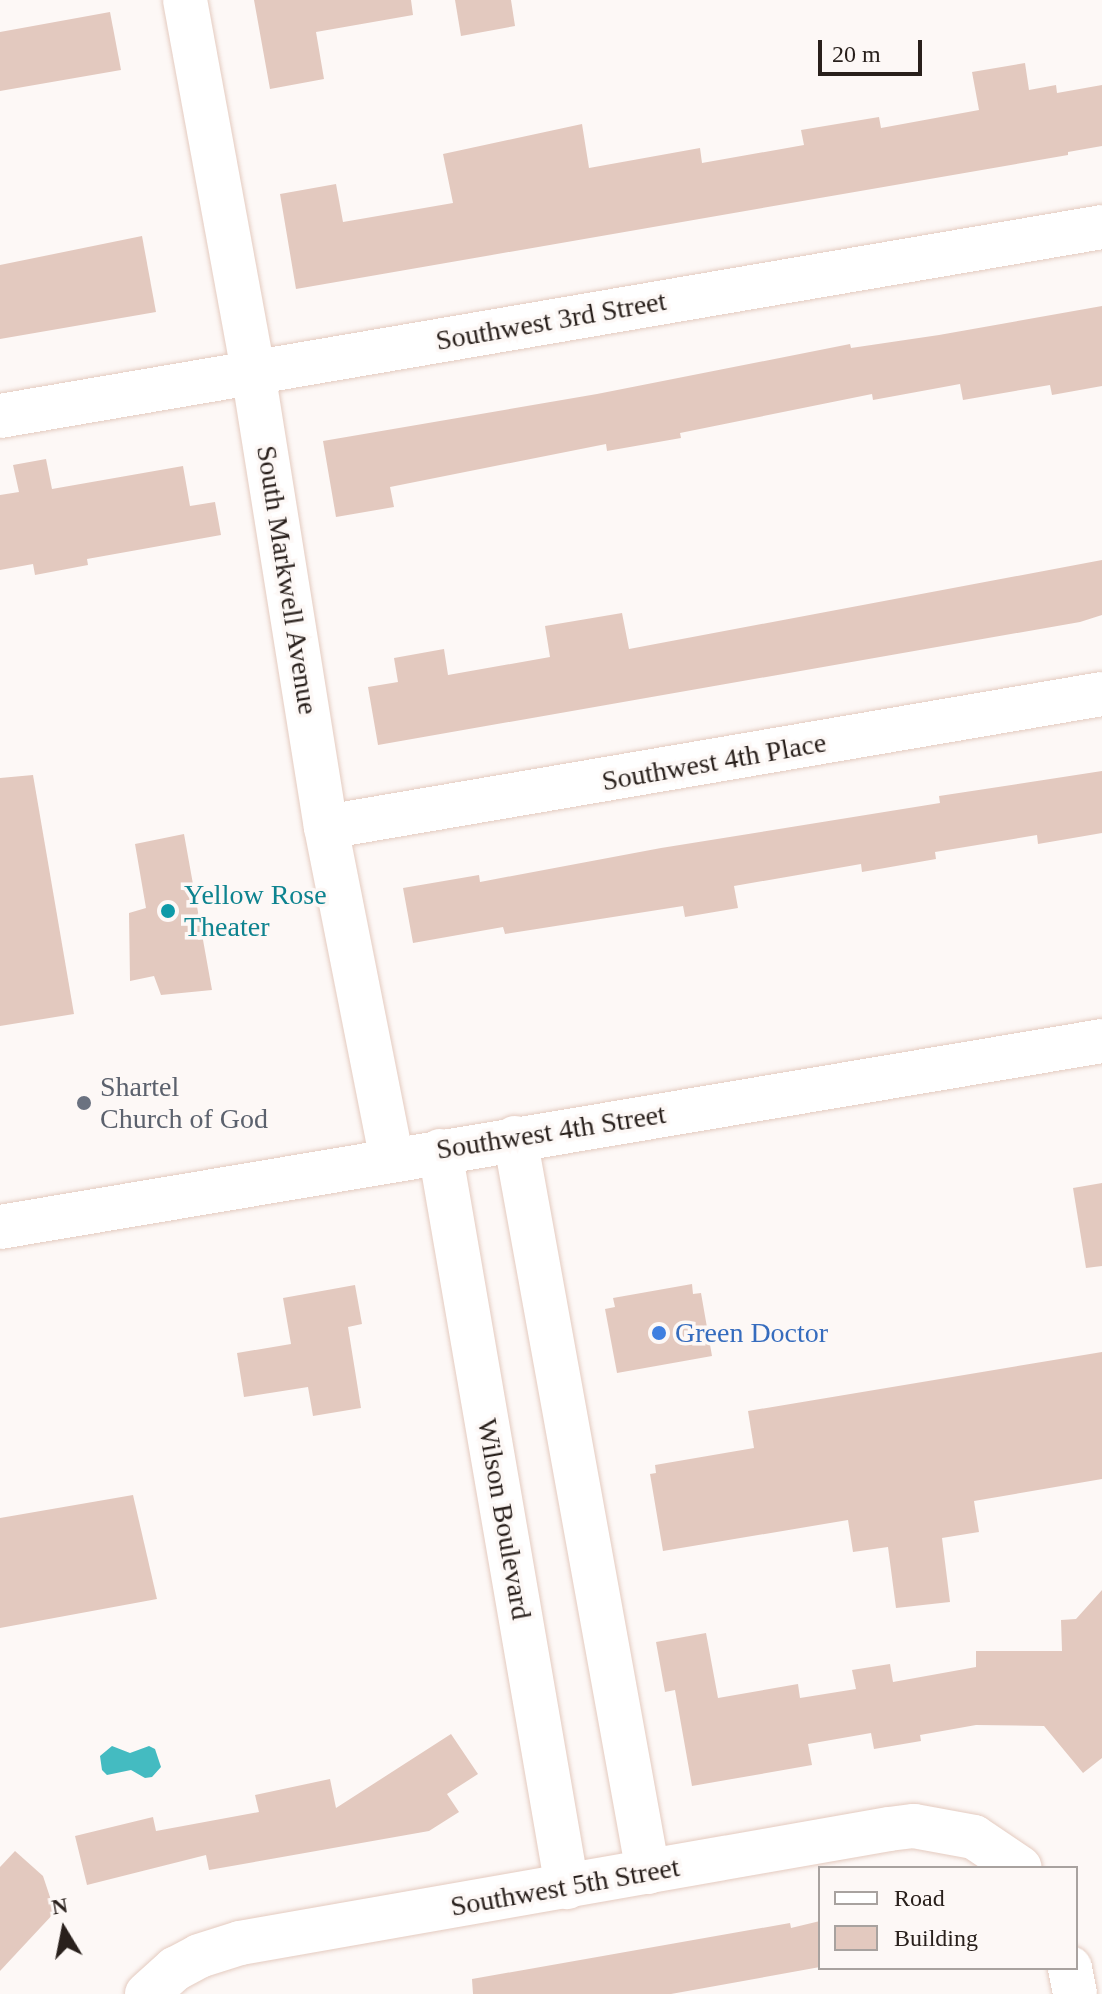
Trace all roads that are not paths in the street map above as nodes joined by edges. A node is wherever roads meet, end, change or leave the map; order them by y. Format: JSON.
{"nodes":[{"id":1,"x":185,"y":0,"type":"edge"},
{"id":2,"x":1102,"y":227,"type":"edge"},
{"id":3,"x":253,"y":372,"type":"junction"},
{"id":4,"x":0,"y":416,"type":"edge"},
{"id":5,"x":1102,"y":694,"type":"edge"},
{"id":6,"x":326,"y":827,"type":"junction"},
{"id":7,"x":1102,"y":1041,"type":"edge"},
{"id":8,"x":515,"y":1138,"type":"junction"},
{"id":9,"x":440,"y":1151,"type":"junction"},
{"id":10,"x":392,"y":1159,"type":"junction"},
{"id":11,"x":0,"y":1227,"type":"edge"},
{"id":12,"x":1007,"y":1857,"type":"edge"},
{"id":13,"x":648,"y":1872,"type":"junction"},
{"id":14,"x":567,"y":1887,"type":"junction"},
{"id":15,"x":1070,"y":1970,"type":"edge"},
{"id":16,"x":147,"y":1994,"type":"edge"},
{"id":17,"x":1075,"y":1994,"type":"edge"}],
"edges":[{"from":1,"to":3,"type":"street","name":"South Markwell Avenue"},
{"from":2,"to":3,"type":"street","name":"Southwest 3rd Street"},
{"from":3,"to":4,"type":"street","name":"Southwest 3rd Street"},
{"from":3,"to":6,"type":"street","name":"South Markwell Avenue"},
{"from":5,"to":6,"type":"street","name":"Southwest 4th Place"},
{"from":6,"to":10,"type":"street","name":"South Markwell Avenue"},
{"from":7,"to":8,"type":"street","name":"Southwest 4th Street"},
{"from":8,"to":9,"type":"street","name":"Southwest 4th Street"},
{"from":8,"to":13,"type":"street"},
{"from":9,"to":10,"type":"street","name":"Southwest 4th Street"},
{"from":9,"to":14,"type":"street","name":"Wilson Boulevard"},
{"from":10,"to":11,"type":"street","name":"Southwest 4th Street"},
{"from":12,"to":13,"type":"street","name":"Southwest 5th Street"},
{"from":13,"to":14,"type":"street","name":"Southwest 5th Street"},
{"from":14,"to":16,"type":"street","name":"Southwest 5th Street"},
{"from":15,"to":17,"type":"street"}]}
